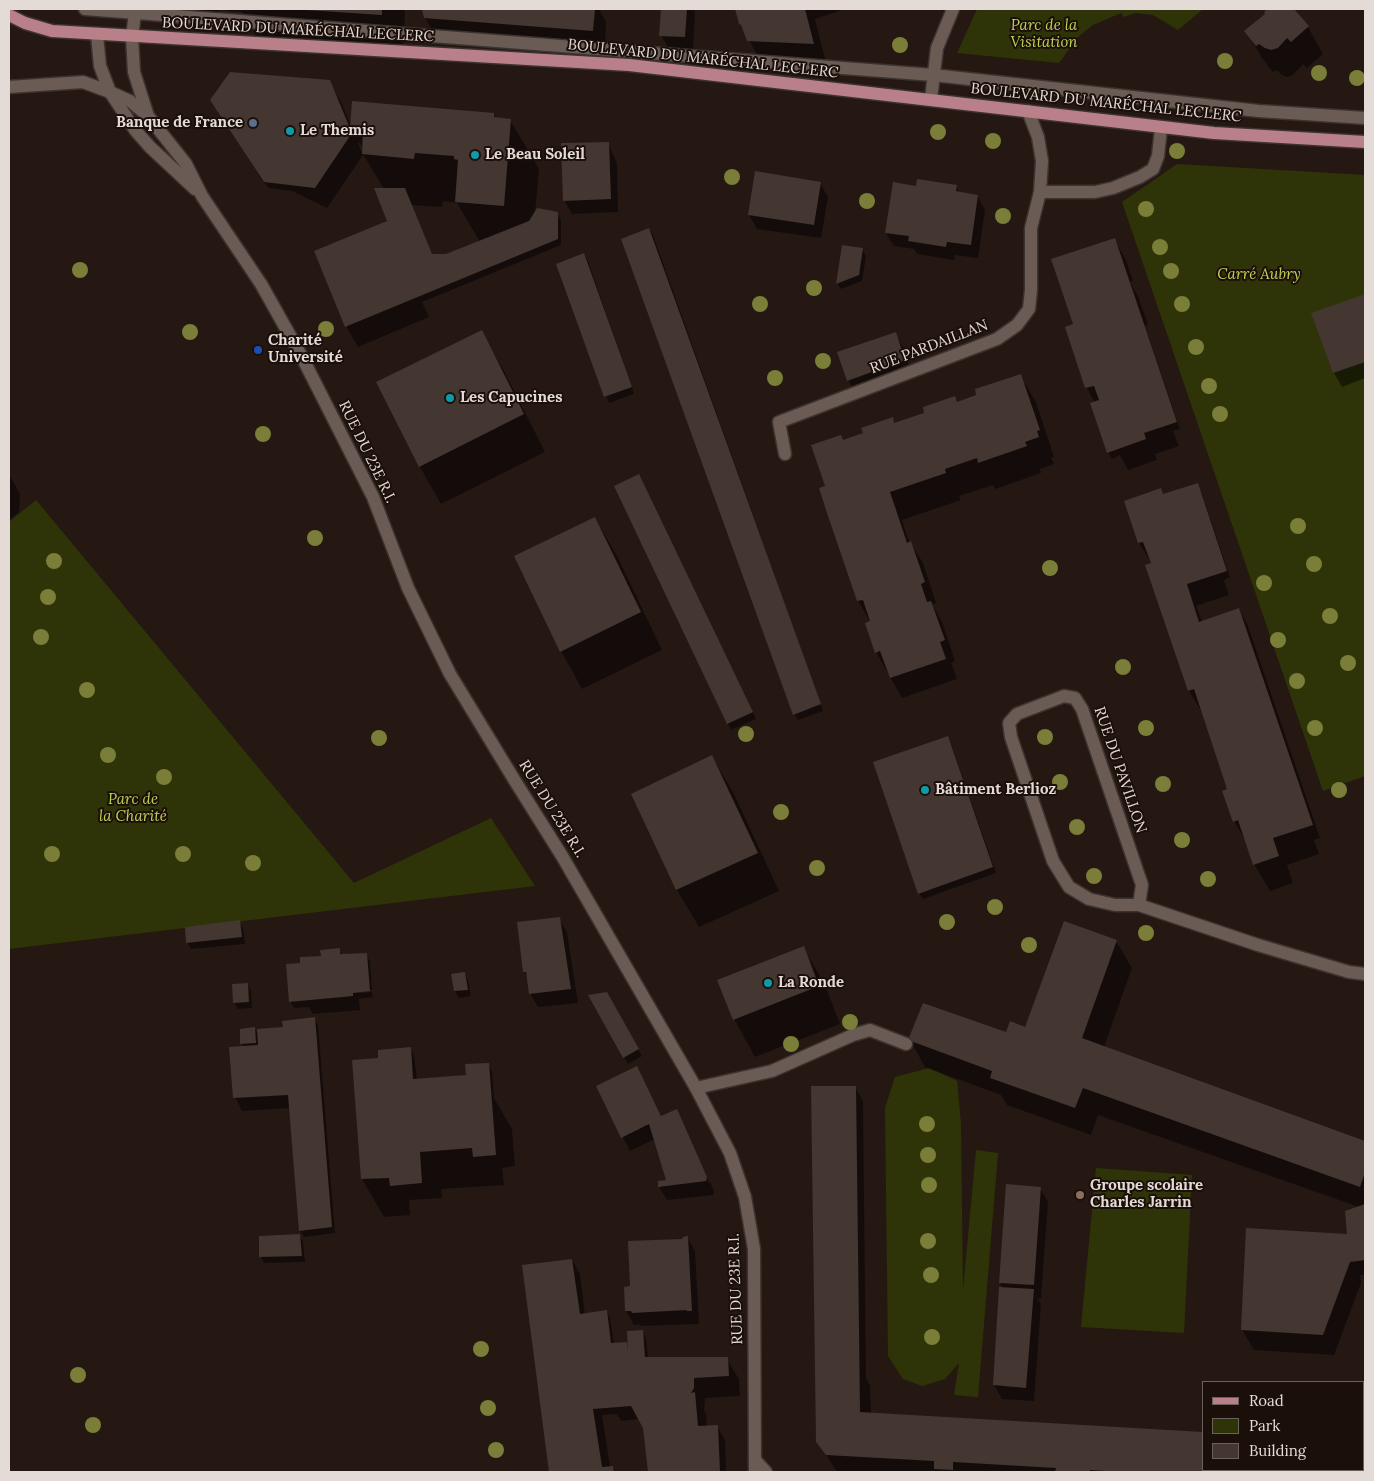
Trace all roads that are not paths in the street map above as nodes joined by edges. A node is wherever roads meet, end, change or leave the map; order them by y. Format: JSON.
{"nodes":[{"id":1,"x":85,"y":9,"type":"edge"},
{"id":2,"x":953,"y":9,"type":"edge"},
{"id":3,"x":134,"y":13,"type":"junction"},
{"id":4,"x":9,"y":15,"type":"edge"},
{"id":5,"x":97,"y":35,"type":"junction"},
{"id":6,"x":132,"y":37,"type":"junction"},
{"id":7,"x":933,"y":75,"type":"junction"},
{"id":8,"x":9,"y":87,"type":"edge"},
{"id":9,"x":110,"y":92,"type":"junction"},
{"id":10,"x":931,"y":99,"type":"junction"},
{"id":11,"x":1028,"y":111,"type":"junction"},
{"id":12,"x":148,"y":116,"type":"junction"},
{"id":13,"x":1365,"y":118,"type":"edge"},
{"id":14,"x":1162,"y":128,"type":"junction"},
{"id":15,"x":1365,"y":142,"type":"edge"},
{"id":16,"x":1040,"y":192,"type":"junction"},
{"id":17,"x":202,"y":196,"type":"junction"},
{"id":18,"x":785,"y":454,"type":"dead end"},
{"id":19,"x":1139,"y":905,"type":"junction"},
{"id":20,"x":1365,"y":974,"type":"edge"},
{"id":21,"x":906,"y":1044,"type":"dead end"},
{"id":22,"x":696,"y":1088,"type":"junction"},
{"id":23,"x":755,"y":1466,"type":"edge"},
{"id":24,"x":766,"y":1472,"type":"edge"}],
"edges":[{"from":1,"to":3,"type":"street","name":"BOULEVARD DU MARÉCHAL LECLERC"},
{"from":2,"to":7,"type":"street"},
{"from":3,"to":6,"type":"street","name":"RUE DU 23E R.I."},
{"from":3,"to":7,"type":"street","name":"BOULEVARD DU MARÉCHAL LECLERC"},
{"from":4,"to":5,"type":"main road","name":"BOULEVARD DU MARÉCHAL LECLERC"},
{"from":5,"to":6,"type":"main road","name":"BOULEVARD DU MARÉCHAL LECLERC"},
{"from":5,"to":9,"type":"street","name":"RUE DU 23E R.I."},
{"from":6,"to":10,"type":"main road","name":"BOULEVARD DU MARÉCHAL LECLERC"},
{"from":6,"to":12,"type":"street","name":"RUE DU 23E R.I."},
{"from":7,"to":10,"type":"street"},
{"from":7,"to":13,"type":"street","name":"BOULEVARD DU MARÉCHAL LECLERC"},
{"from":8,"to":9,"type":"street"},
{"from":9,"to":12,"type":"street"},
{"from":9,"to":17,"type":"street","name":"RUE DU 23E R.I."},
{"from":10,"to":11,"type":"main road","name":"BOULEVARD DU MARÉCHAL LECLERC"},
{"from":11,"to":14,"type":"main road","name":"BOULEVARD DU MARÉCHAL LECLERC"},
{"from":11,"to":16,"type":"street","name":"RUE PARDAILLAN"},
{"from":12,"to":17,"type":"street","name":"RUE DU 23E R.I."},
{"from":14,"to":15,"type":"main road","name":"BOULEVARD DU MARÉCHAL LECLERC"},
{"from":14,"to":16,"type":"street"},
{"from":16,"to":18,"type":"street","name":"RUE PARDAILLAN"},
{"from":17,"to":22,"type":"street","name":"RUE DU 23E R.I."},
{"from":19,"to":19,"type":"street","name":"RUE DU PAVILLON"},
{"from":19,"to":20,"type":"street","name":"RUE DU PAVILLON"},
{"from":21,"to":22,"type":"street"},
{"from":22,"to":23,"type":"street","name":"RUE DU 23E R.I."},
{"from":23,"to":24,"type":"street"}]}
